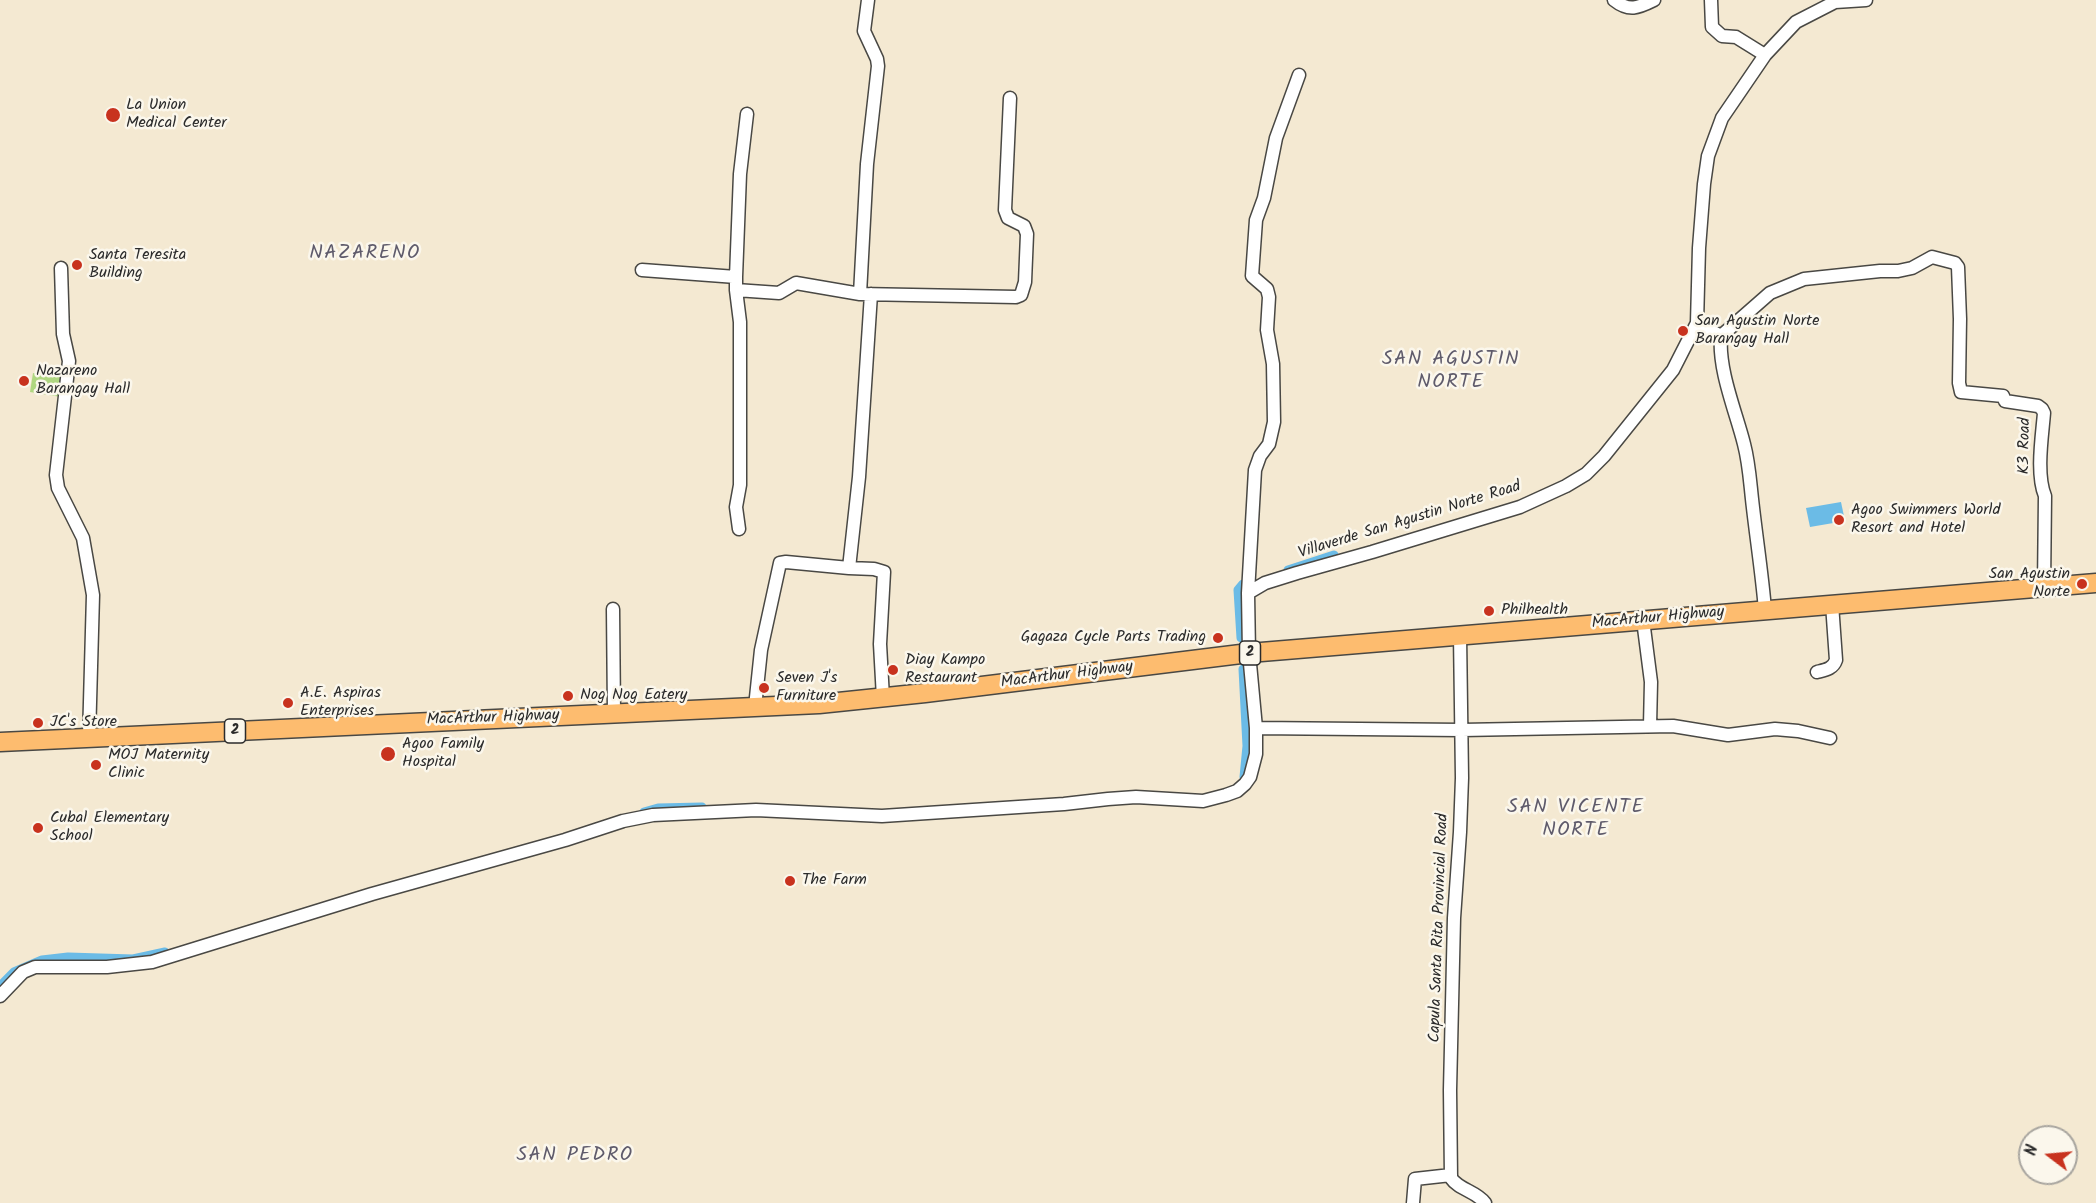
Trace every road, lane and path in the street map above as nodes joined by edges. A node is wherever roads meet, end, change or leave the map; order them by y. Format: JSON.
{"nodes":[{"id":1,"x":868,"y":0,"type":"edge"},
{"id":2,"x":1614,"y":0,"type":"edge"},
{"id":3,"x":1654,"y":0,"type":"edge"},
{"id":4,"x":1711,"y":0,"type":"edge"},
{"id":5,"x":1866,"y":0,"type":"edge"},
{"id":6,"x":1765,"y":55,"type":"junction"},
{"id":7,"x":1299,"y":75,"type":"dead end"},
{"id":8,"x":1010,"y":98,"type":"dead end"},
{"id":9,"x":747,"y":114,"type":"dead end"},
{"id":10,"x":61,"y":268,"type":"dead end"},
{"id":11,"x":642,"y":270,"type":"dead end"},
{"id":12,"x":736,"y":283,"type":"junction"},
{"id":13,"x":866,"y":294,"type":"junction"},
{"id":14,"x":1697,"y":323,"type":"junction"},
{"id":15,"x":1721,"y":336,"type":"junction"},
{"id":16,"x":739,"y":529,"type":"dead end"},
{"id":17,"x":849,"y":568,"type":"junction"},
{"id":18,"x":2096,"y":583,"type":"edge"},
{"id":19,"x":2044,"y":587,"type":"junction"},
{"id":20,"x":1248,"y":593,"type":"junction"},
{"id":21,"x":1832,"y":604,"type":"junction"},
{"id":22,"x":613,"y":609,"type":"dead end"},
{"id":23,"x":1765,"y":610,"type":"junction"},
{"id":24,"x":1643,"y":620,"type":"junction"},
{"id":25,"x":1460,"y":635,"type":"junction"},
{"id":26,"x":1249,"y":653,"type":"junction"},
{"id":27,"x":1817,"y":672,"type":"dead end"},
{"id":28,"x":883,"y":698,"type":"junction"},
{"id":29,"x":754,"y":707,"type":"junction"},
{"id":30,"x":614,"y":714,"type":"junction"},
{"id":31,"x":1650,"y":726,"type":"junction"},
{"id":32,"x":1256,"y":728,"type":"junction"},
{"id":33,"x":1462,"y":730,"type":"junction"},
{"id":34,"x":89,"y":738,"type":"junction"},
{"id":35,"x":1830,"y":738,"type":"dead end"},
{"id":36,"x":0,"y":742,"type":"edge"},
{"id":37,"x":0,"y":996,"type":"edge"},
{"id":38,"x":1450,"y":1174,"type":"junction"},
{"id":39,"x":1413,"y":1203,"type":"edge"},
{"id":40,"x":1485,"y":1203,"type":"edge"}],
"edges":[{"from":1,"to":13,"type":"street"},
{"from":2,"to":3,"type":"street"},
{"from":4,"to":6,"type":"street"},
{"from":5,"to":6,"type":"street","name":"Villaverde San Agustin Norte Road"},
{"from":6,"to":14,"type":"street","name":"Villaverde San Agustin Norte Road"},
{"from":7,"to":20,"type":"street"},
{"from":8,"to":13,"type":"street"},
{"from":9,"to":12,"type":"street"},
{"from":10,"to":34,"type":"street"},
{"from":11,"to":12,"type":"street"},
{"from":12,"to":13,"type":"street"},
{"from":12,"to":16,"type":"street"},
{"from":13,"to":17,"type":"street"},
{"from":14,"to":15,"type":"street"},
{"from":14,"to":20,"type":"street","name":"Villaverde San Agustin Norte Road"},
{"from":15,"to":19,"type":"street","name":"K3 Road"},
{"from":15,"to":23,"type":"street"},
{"from":17,"to":28,"type":"street"},
{"from":17,"to":29,"type":"street"},
{"from":18,"to":19,"type":"highway","name":"MacArthur Highway","number":"2"},
{"from":19,"to":21,"type":"highway","name":"MacArthur Highway","number":"2"},
{"from":20,"to":26,"type":"street"},
{"from":21,"to":23,"type":"highway","name":"MacArthur Highway","number":"2"},
{"from":21,"to":27,"type":"street"},
{"from":22,"to":30,"type":"street"},
{"from":23,"to":24,"type":"highway","name":"MacArthur Highway","number":"2"},
{"from":24,"to":25,"type":"highway","name":"MacArthur Highway","number":"2"},
{"from":24,"to":31,"type":"street"},
{"from":25,"to":26,"type":"highway","name":"MacArthur Highway","number":"2"},
{"from":25,"to":33,"type":"street","name":"Capula Santa Rita Provincial Road"},
{"from":26,"to":28,"type":"highway","name":"MacArthur Highway","number":"2"},
{"from":26,"to":32,"type":"street"},
{"from":28,"to":29,"type":"highway","name":"MacArthur Highway","number":"2"},
{"from":29,"to":30,"type":"highway","name":"MacArthur Highway","number":"2"},
{"from":30,"to":34,"type":"highway","name":"MacArthur Highway","number":"2"},
{"from":31,"to":33,"type":"street"},
{"from":31,"to":35,"type":"street"},
{"from":32,"to":33,"type":"street"},
{"from":32,"to":37,"type":"street"},
{"from":33,"to":38,"type":"street","name":"Capula Santa Rita Provincial Road"},
{"from":34,"to":36,"type":"highway","name":"MacArthur Highway","number":"2"},
{"from":38,"to":39,"type":"street"},
{"from":38,"to":40,"type":"street"}]}
